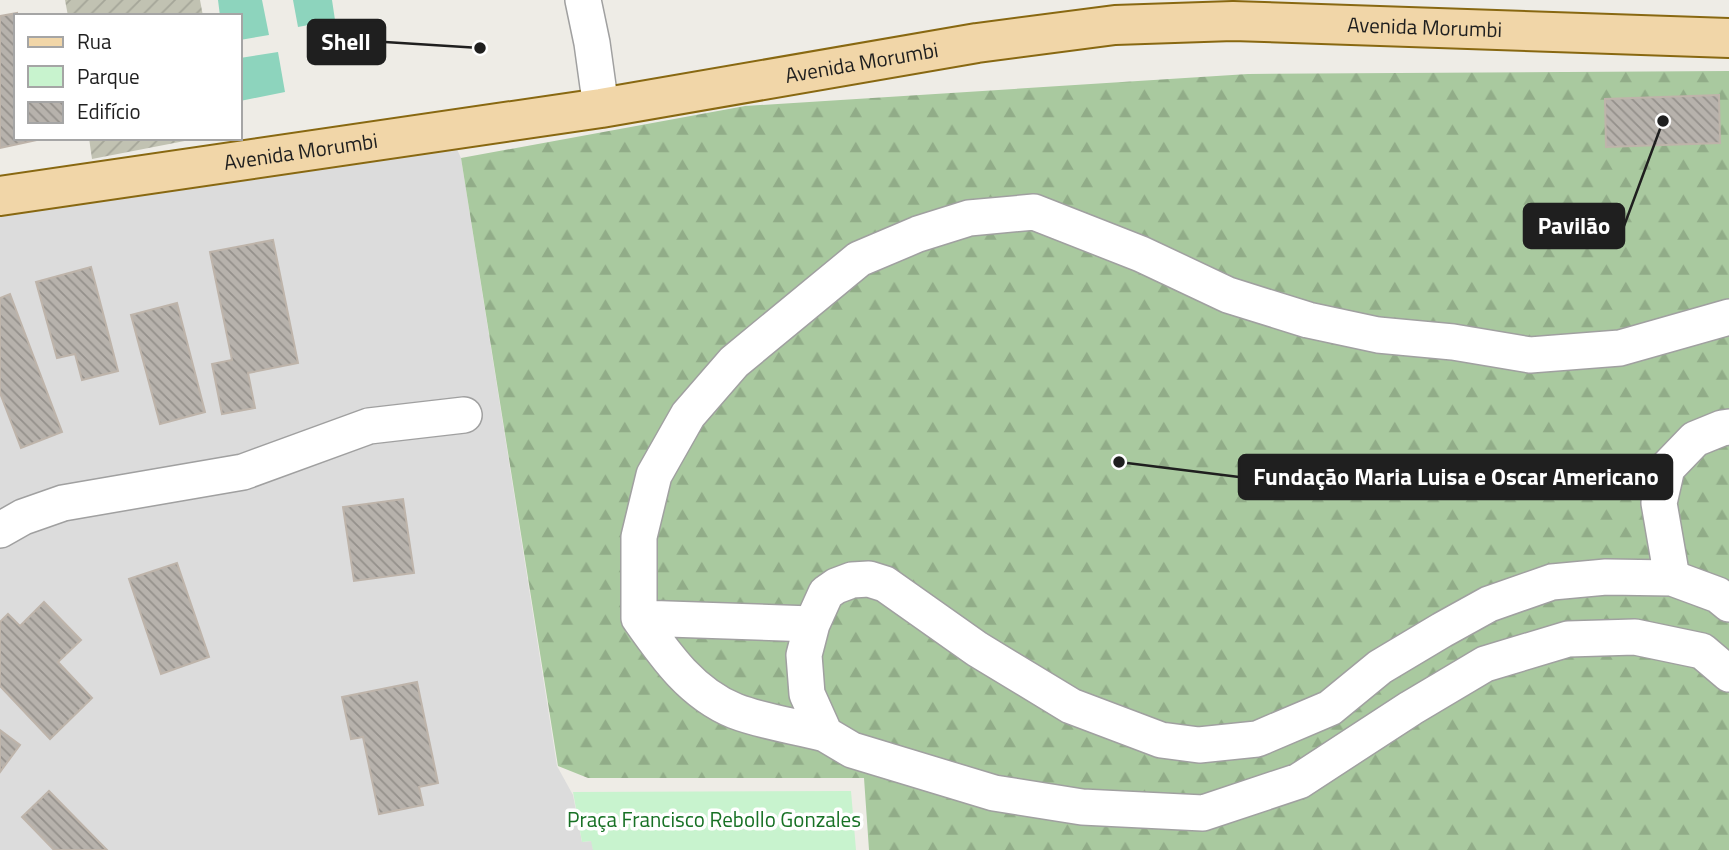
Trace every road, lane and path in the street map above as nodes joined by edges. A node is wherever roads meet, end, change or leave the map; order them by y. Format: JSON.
{"nodes":[{"id":1,"x":583,"y":0,"type":"edge"},
{"id":2,"x":1349,"y":0,"type":"edge"},
{"id":3,"x":1309,"y":11,"type":"edge"},
{"id":4,"x":1379,"y":25,"type":"junction"},
{"id":5,"x":1729,"y":38,"type":"edge"},
{"id":6,"x":601,"y":108,"type":"junction"},
{"id":7,"x":0,"y":196,"type":"edge"},
{"id":8,"x":1729,"y":317,"type":"edge"},
{"id":9,"x":464,"y":415,"type":"dead end"},
{"id":10,"x":1729,"y":428,"type":"edge"},
{"id":11,"x":0,"y":530,"type":"edge"},
{"id":12,"x":1672,"y":578,"type":"junction"},
{"id":13,"x":1729,"y":604,"type":"edge"},
{"id":14,"x":639,"y":618,"type":"junction"},
{"id":15,"x":811,"y":624,"type":"junction"},
{"id":16,"x":1729,"y":674,"type":"edge"},
{"id":17,"x":825,"y":734,"type":"junction"}],
"edges":[{"from":1,"to":6,"type":"street"},
{"from":2,"to":4,"type":"main road"},
{"from":3,"to":4,"type":"main road","name":"Avenida Morumbi"},
{"from":3,"to":6,"type":"main road","name":"Avenida Morumbi"},
{"from":4,"to":5,"type":"main road","name":"Avenida Morumbi"},
{"from":6,"to":7,"type":"main road","name":"Avenida Morumbi"},
{"from":8,"to":14,"type":"street"},
{"from":9,"to":11,"type":"street"},
{"from":10,"to":12,"type":"street"},
{"from":12,"to":13,"type":"street"},
{"from":12,"to":15,"type":"street"},
{"from":14,"to":15,"type":"street"},
{"from":14,"to":17,"type":"street"},
{"from":15,"to":17,"type":"street"},
{"from":16,"to":17,"type":"street"}]}
